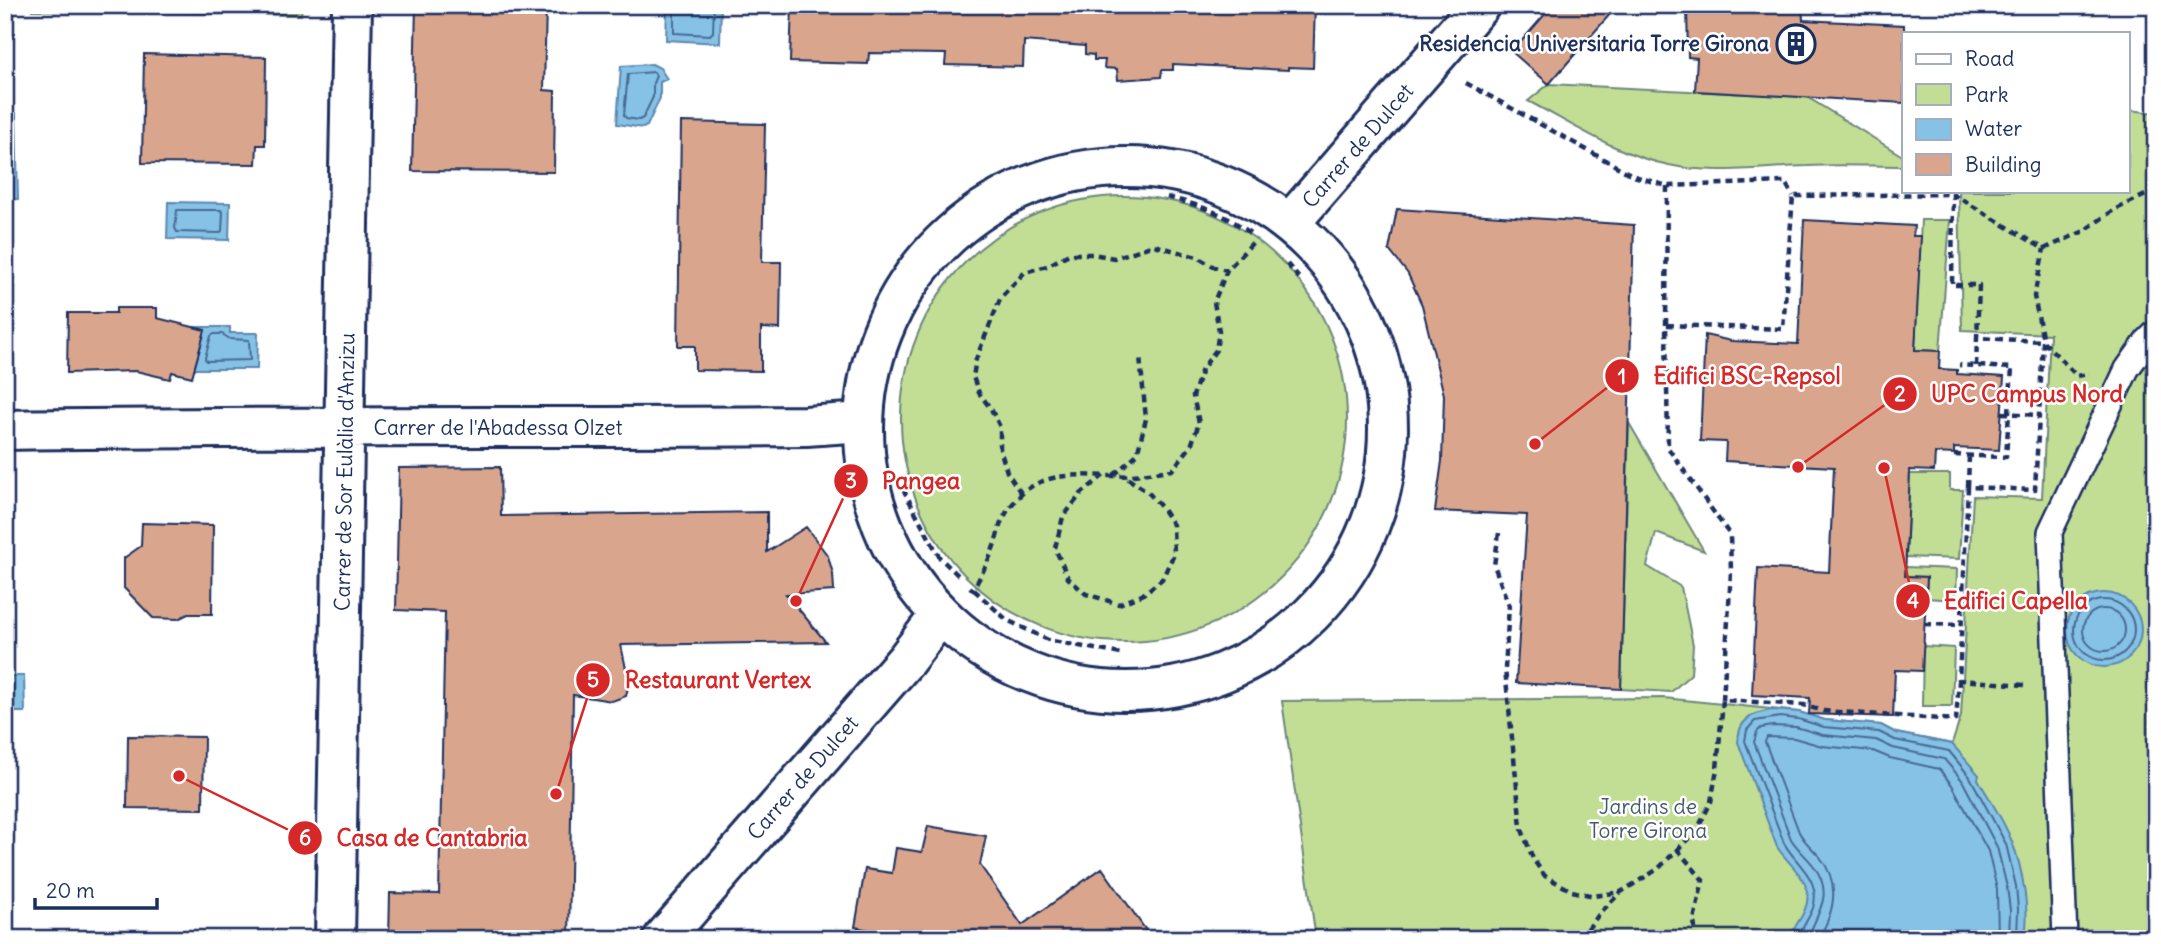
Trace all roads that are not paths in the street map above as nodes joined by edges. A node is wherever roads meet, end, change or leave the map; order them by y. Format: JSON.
{"nodes":[{"id":1,"x":352,"y":5,"type":"edge"},
{"id":2,"x":1480,"y":5,"type":"edge"},
{"id":3,"x":1290,"y":223,"type":"junction"},
{"id":4,"x":2156,"y":332,"type":"edge"},
{"id":5,"x":864,"y":422,"type":"junction"},
{"id":6,"x":346,"y":428,"type":"junction"},
{"id":7,"x":5,"y":430,"type":"edge"},
{"id":8,"x":940,"y":615,"type":"junction"},
{"id":9,"x":335,"y":939,"type":"edge"},
{"id":10,"x":663,"y":939,"type":"edge"},
{"id":11,"x":2065,"y":939,"type":"edge"}],
"edges":[{"from":1,"to":6,"type":"street","name":"Carrer de Sor Eulàlia d'Anzizu"},
{"from":2,"to":3,"type":"street","name":"Carrer de Dulcet"},
{"from":3,"to":5,"type":"street"},
{"from":3,"to":8,"type":"street"},
{"from":4,"to":11,"type":"lane"},
{"from":5,"to":6,"type":"street","name":"Carrer de l'Abadessa Olzet"},
{"from":5,"to":8,"type":"street"},
{"from":6,"to":7,"type":"street","name":"Carrer de l'Abadessa Olzet"},
{"from":6,"to":9,"type":"street","name":"Carrer de Sor Eulàlia d'Anzizu"},
{"from":8,"to":10,"type":"street","name":"Carrer de Dulcet"}]}
